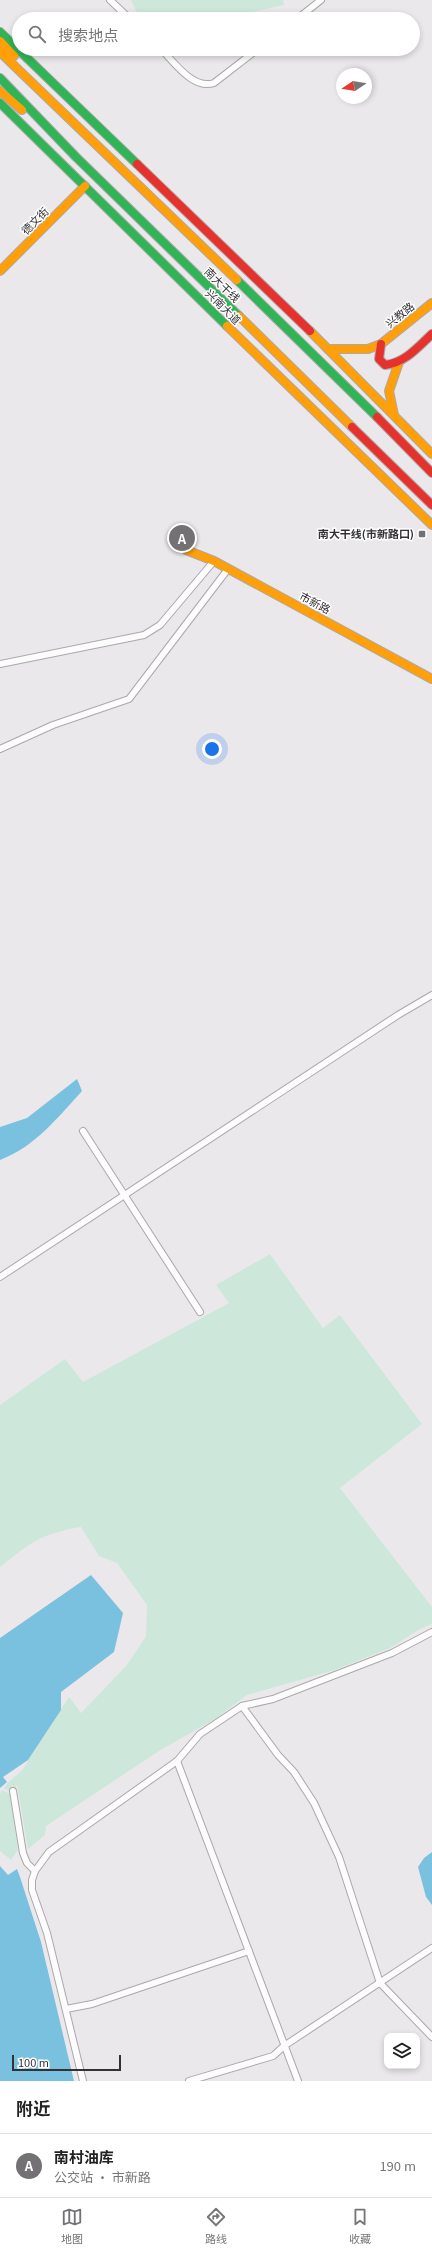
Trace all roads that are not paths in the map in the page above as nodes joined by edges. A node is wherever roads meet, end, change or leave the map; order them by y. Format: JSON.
{"nodes":[{"id":1,"x":110,"y":0,"type":"edge"},
{"id":2,"x":322,"y":0,"type":"edge"},
{"id":3,"x":123,"y":12,"type":"edge"},
{"id":4,"x":306,"y":12,"type":"edge"},
{"id":5,"x":0,"y":32,"type":"edge"},
{"id":6,"x":0,"y":41,"type":"edge"},
{"id":7,"x":12,"y":44,"type":"edge"},
{"id":8,"x":0,"y":52,"type":"edge"},
{"id":9,"x":12,"y":54,"type":"edge"},
{"id":10,"x":14,"y":56,"type":"edge"},
{"id":11,"x":25,"y":56,"type":"edge"},
{"id":12,"x":168,"y":56,"type":"edge"},
{"id":13,"x":249,"y":56,"type":"edge"},
{"id":14,"x":0,"y":78,"type":"edge"},
{"id":15,"x":0,"y":91,"type":"edge"},
{"id":16,"x":0,"y":103,"type":"edge"},
{"id":17,"x":93,"y":141,"type":"junction"},
{"id":18,"x":76,"y":157,"type":"junction"},
{"id":19,"x":85,"y":186,"type":"junction"},
{"id":20,"x":0,"y":271,"type":"edge"},
{"id":21,"x":432,"y":303,"type":"edge"},
{"id":22,"x":432,"y":334,"type":"edge"},
{"id":23,"x":382,"y":344,"type":"junction"},
{"id":24,"x":328,"y":349,"type":"junction"},
{"id":25,"x":399,"y":362,"type":"junction"},
{"id":26,"x":394,"y":415,"type":"junction"},
{"id":27,"x":432,"y":454,"type":"edge"},
{"id":28,"x":432,"y":473,"type":"edge"},
{"id":29,"x":432,"y":505,"type":"edge"},
{"id":30,"x":432,"y":525,"type":"edge"},
{"id":31,"x":186,"y":550,"type":"dead end"},
{"id":32,"x":214,"y":561,"type":"junction"},
{"id":33,"x":228,"y":568,"type":"junction"},
{"id":34,"x":0,"y":664,"type":"edge"},
{"id":35,"x":432,"y":679,"type":"edge"},
{"id":36,"x":0,"y":749,"type":"edge"},
{"id":37,"x":432,"y":995,"type":"edge"},
{"id":38,"x":82,"y":1131,"type":"dead end"},
{"id":39,"x":125,"y":1194,"type":"junction"},
{"id":40,"x":0,"y":1277,"type":"edge"},
{"id":41,"x":200,"y":1312,"type":"dead end"},
{"id":42,"x":432,"y":1632,"type":"edge"},
{"id":43,"x":242,"y":1706,"type":"junction"},
{"id":44,"x":177,"y":1761,"type":"junction"},
{"id":45,"x":13,"y":1791,"type":"dead end"},
{"id":46,"x":35,"y":1871,"type":"junction"},
{"id":47,"x":432,"y":1948,"type":"edge"},
{"id":48,"x":249,"y":1951,"type":"junction"},
{"id":49,"x":380,"y":1983,"type":"junction"},
{"id":50,"x":66,"y":2008,"type":"junction"},
{"id":51,"x":432,"y":2037,"type":"edge"},
{"id":52,"x":284,"y":2046,"type":"junction"},
{"id":53,"x":83,"y":2081,"type":"edge"},
{"id":54,"x":189,"y":2081,"type":"edge"},
{"id":55,"x":298,"y":2081,"type":"edge"}],
"edges":[{"from":1,"to":3,"type":"street"},
{"from":2,"to":4,"type":"street"},
{"from":5,"to":7,"type":"main road"},
{"from":6,"to":9,"type":"main road"},
{"from":8,"to":17,"type":"main road","name":"南大干线"},
{"from":10,"to":17,"type":"main road"},
{"from":11,"to":24,"type":"main road"},
{"from":12,"to":13,"type":"street"},
{"from":14,"to":18,"type":"main road","name":"南大干线"},
{"from":15,"to":18,"type":"main road"},
{"from":16,"to":19,"type":"main road","name":"兴南大道"},
{"from":17,"to":28,"type":"main road","name":"南大干线"},
{"from":18,"to":29,"type":"main road","name":"南大干线"},
{"from":19,"to":20,"type":"main road","name":"德文街"},
{"from":19,"to":30,"type":"main road","name":"兴南大道"},
{"from":21,"to":23,"type":"main road","name":"兴教路"},
{"from":22,"to":25,"type":"main road"},
{"from":23,"to":24,"type":"main road"},
{"from":23,"to":25,"type":"main road"},
{"from":24,"to":26,"type":"main road"},
{"from":25,"to":26,"type":"main road"},
{"from":26,"to":27,"type":"main road"},
{"from":31,"to":32,"type":"main road","name":"市新路"},
{"from":32,"to":33,"type":"main road","name":"市新路"},
{"from":32,"to":34,"type":"street"},
{"from":33,"to":35,"type":"main road","name":"市新路"},
{"from":33,"to":36,"type":"street"},
{"from":37,"to":39,"type":"street"},
{"from":38,"to":39,"type":"street"},
{"from":39,"to":40,"type":"street"},
{"from":39,"to":41,"type":"street"},
{"from":42,"to":43,"type":"street"},
{"from":43,"to":44,"type":"street"},
{"from":43,"to":49,"type":"street"},
{"from":44,"to":46,"type":"street"},
{"from":44,"to":48,"type":"street"},
{"from":45,"to":46,"type":"street"},
{"from":46,"to":50,"type":"street"},
{"from":47,"to":49,"type":"street"},
{"from":48,"to":50,"type":"street"},
{"from":48,"to":52,"type":"street"},
{"from":49,"to":51,"type":"street"},
{"from":49,"to":52,"type":"street"},
{"from":50,"to":53,"type":"street"},
{"from":52,"to":54,"type":"street"},
{"from":52,"to":55,"type":"street"}]}
